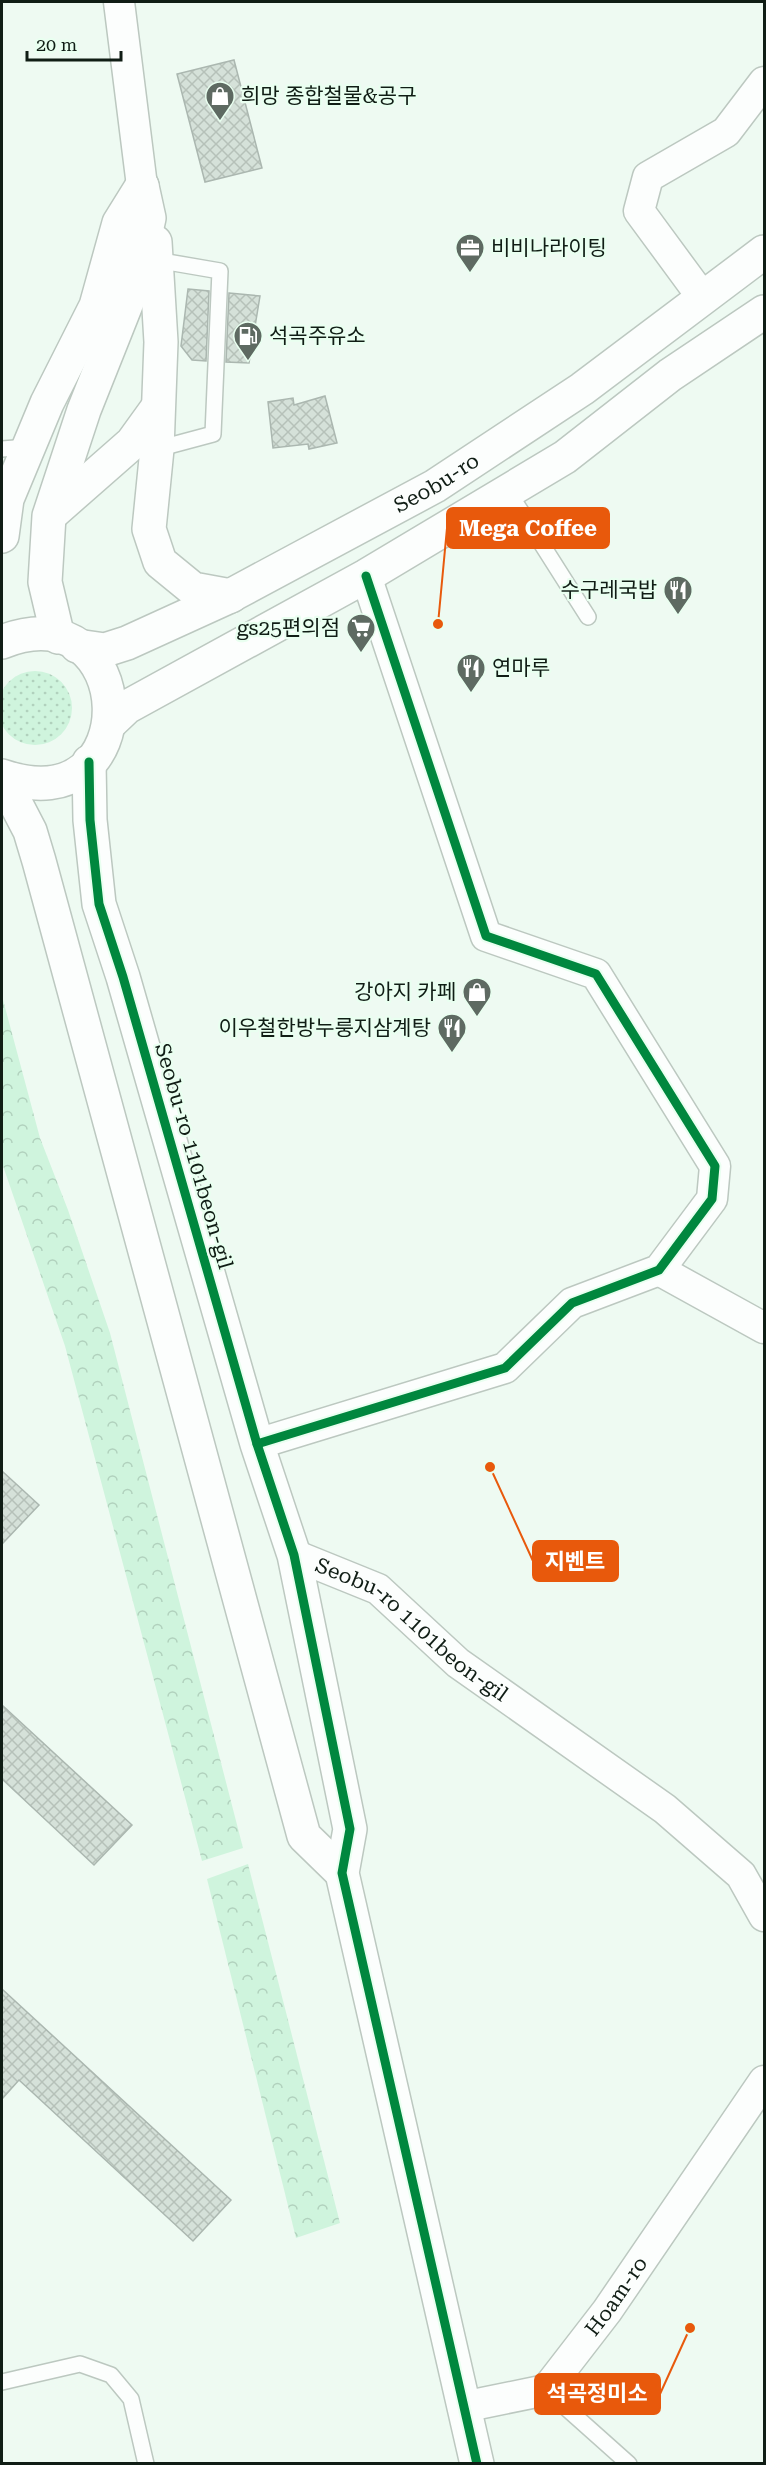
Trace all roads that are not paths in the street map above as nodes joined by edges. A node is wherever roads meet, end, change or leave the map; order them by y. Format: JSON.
{"nodes":[{"id":1,"x":119,"y":2,"type":"edge"},
{"id":2,"x":765,"y":82,"type":"edge"},
{"id":3,"x":142,"y":186,"type":"junction"},
{"id":4,"x":149,"y":218,"type":"junction"},
{"id":5,"x":765,"y":252,"type":"edge"},
{"id":6,"x":156,"y":260,"type":"junction"},
{"id":7,"x":703,"y":298,"type":"junction"},
{"id":8,"x":765,"y":312,"type":"edge"},
{"id":9,"x":158,"y":407,"type":"junction"},
{"id":10,"x":15,"y":448,"type":"edge"},
{"id":11,"x":157,"y":449,"type":"junction"},
{"id":12,"x":508,"y":491,"type":"junction"},
{"id":13,"x":49,"y":516,"type":"junction"},
{"id":14,"x":2,"y":536,"type":"edge"},
{"id":15,"x":366,"y":576,"type":"junction"},
{"id":16,"x":231,"y":596,"type":"junction"},
{"id":17,"x":588,"y":617,"type":"dead end"},
{"id":18,"x":68,"y":641,"type":"junction"},
{"id":19,"x":2,"y":642,"type":"edge"},
{"id":20,"x":109,"y":724,"type":"junction"},
{"id":21,"x":89,"y":762,"type":"junction"},
{"id":22,"x":2,"y":777,"type":"edge"},
{"id":23,"x":659,"y":1270,"type":"junction"},
{"id":24,"x":765,"y":1328,"type":"edge"},
{"id":25,"x":257,"y":1444,"type":"junction"},
{"id":26,"x":294,"y":1555,"type":"junction"},
{"id":27,"x":342,"y":1873,"type":"junction"},
{"id":28,"x":765,"y":1916,"type":"edge"},
{"id":29,"x":765,"y":2081,"type":"edge"},
{"id":30,"x":2,"y":2382,"type":"edge"},
{"id":31,"x":546,"y":2390,"type":"junction"},
{"id":32,"x":463,"y":2408,"type":"junction"},
{"id":33,"x":146,"y":2463,"type":"edge"},
{"id":34,"x":477,"y":2463,"type":"edge"},
{"id":35,"x":629,"y":2463,"type":"edge"}],
"edges":[{"from":1,"to":3,"type":"street"},
{"from":2,"to":7,"type":"street"},
{"from":3,"to":4,"type":"street"},
{"from":3,"to":10,"type":"street"},
{"from":4,"to":6,"type":"street"},
{"from":4,"to":13,"type":"street"},
{"from":5,"to":7,"type":"street","name":"Seobu-ro"},
{"from":6,"to":9,"type":"street"},
{"from":6,"to":11,"type":"lane"},
{"from":7,"to":16,"type":"street","name":"Seobu-ro"},
{"from":8,"to":12,"type":"street"},
{"from":9,"to":11,"type":"street"},
{"from":9,"to":13,"type":"street"},
{"from":10,"to":14,"type":"street"},
{"from":11,"to":16,"type":"street"},
{"from":12,"to":15,"type":"street"},
{"from":12,"to":17,"type":"lane"},
{"from":13,"to":18,"type":"street"},
{"from":15,"to":20,"type":"street"},
{"from":15,"to":23,"type":"street"},
{"from":16,"to":18,"type":"street","name":"Seobu-ro"},
{"from":18,"to":19,"type":"street","name":"Seobu-ro"},
{"from":18,"to":20,"type":"street"},
{"from":20,"to":21,"type":"street"},
{"from":21,"to":22,"type":"street"},
{"from":21,"to":25,"type":"street","name":"Seobu-ro 1101beon-gil"},
{"from":22,"to":27,"type":"street"},
{"from":23,"to":24,"type":"street"},
{"from":23,"to":25,"type":"street"},
{"from":25,"to":26,"type":"street","name":"Seobu-ro 1101beon-gil"},
{"from":26,"to":27,"type":"street"},
{"from":26,"to":28,"type":"street","name":"Seobu-ro 1101beon-gil"},
{"from":27,"to":32,"type":"street"},
{"from":29,"to":31,"type":"street","name":"Hoam-ro"},
{"from":30,"to":33,"type":"lane"},
{"from":31,"to":32,"type":"street"},
{"from":31,"to":35,"type":"lane"},
{"from":32,"to":34,"type":"street"}]}
